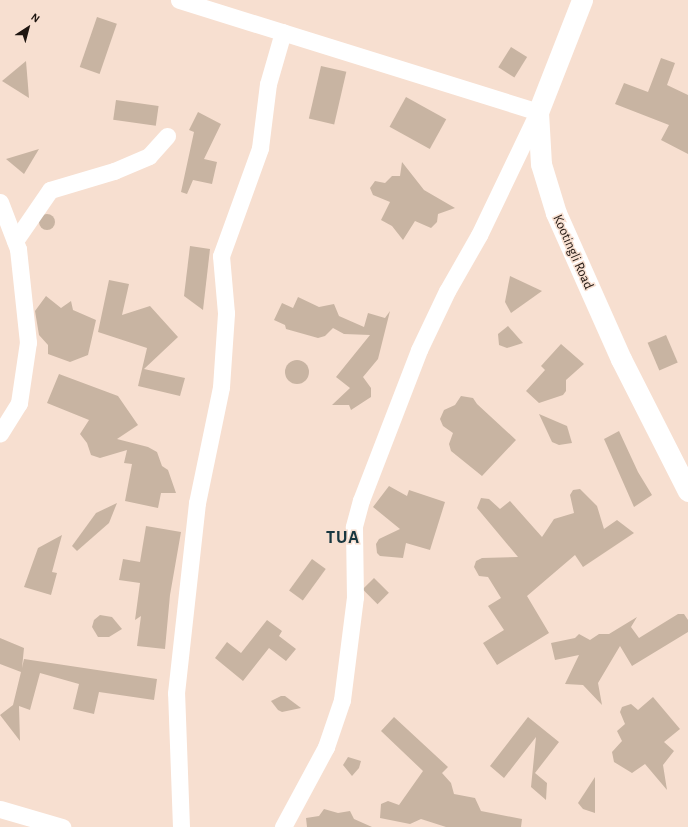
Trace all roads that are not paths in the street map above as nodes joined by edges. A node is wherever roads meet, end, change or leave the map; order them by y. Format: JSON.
{"nodes":[{"id":1,"x":179,"y":0,"type":"edge"},
{"id":2,"x":582,"y":0,"type":"edge"},
{"id":3,"x":283,"y":32,"type":"junction"},
{"id":4,"x":538,"y":112,"type":"junction"},
{"id":5,"x":166,"y":136,"type":"dead end"},
{"id":6,"x":0,"y":202,"type":"edge"},
{"id":7,"x":15,"y":241,"type":"junction"},
{"id":8,"x":0,"y":434,"type":"edge"},
{"id":9,"x":688,"y":491,"type":"edge"},
{"id":10,"x":0,"y":809,"type":"edge"},
{"id":11,"x":62,"y":827,"type":"edge"},
{"id":12,"x":182,"y":827,"type":"edge"},
{"id":13,"x":283,"y":827,"type":"edge"}],
"edges":[{"from":1,"to":3,"type":"street"},
{"from":2,"to":4,"type":"street","name":"Kootingli Road"},
{"from":3,"to":4,"type":"street"},
{"from":3,"to":12,"type":"street"},
{"from":4,"to":9,"type":"street","name":"Kootingli Road"},
{"from":4,"to":13,"type":"street"},
{"from":5,"to":7,"type":"street"},
{"from":6,"to":7,"type":"street"},
{"from":7,"to":8,"type":"street"},
{"from":10,"to":11,"type":"street"}]}
